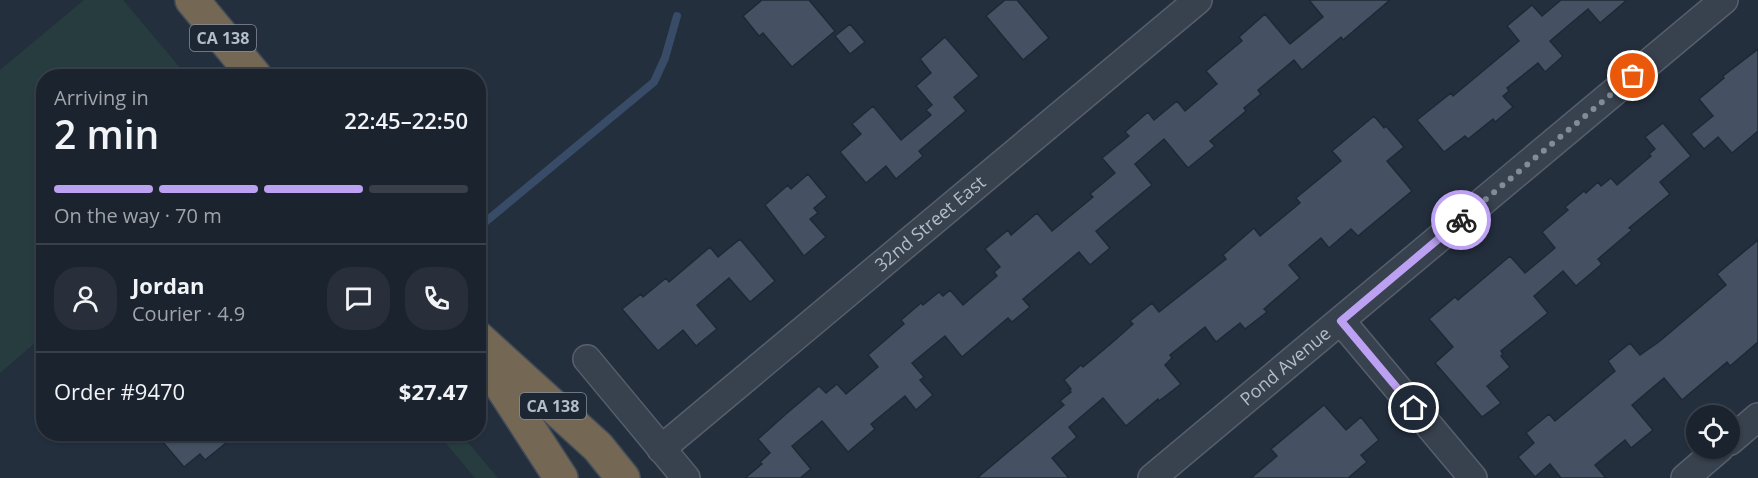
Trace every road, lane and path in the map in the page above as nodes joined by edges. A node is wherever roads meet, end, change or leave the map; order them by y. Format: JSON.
{"nodes":[{"id":1,"x":192,"y":0,"type":"edge"},
{"id":2,"x":1198,"y":0,"type":"edge"},
{"id":3,"x":1724,"y":0,"type":"edge"},
{"id":4,"x":249,"y":69,"type":"edge"},
{"id":5,"x":1341,"y":321,"type":"junction"},
{"id":6,"x":486,"y":345,"type":"edge"},
{"id":7,"x":586,"y":359,"type":"dead end"},
{"id":8,"x":486,"y":363,"type":"edge"},
{"id":9,"x":1758,"y":417,"type":"edge"},
{"id":10,"x":1740,"y":432,"type":"edge"},
{"id":11,"x":662,"y":449,"type":"junction"},
{"id":12,"x":1707,"y":459,"type":"edge"},
{"id":13,"x":561,"y":478,"type":"edge"},
{"id":14,"x":623,"y":478,"type":"edge"},
{"id":15,"x":686,"y":478,"type":"edge"},
{"id":16,"x":1152,"y":478,"type":"edge"},
{"id":17,"x":1473,"y":478,"type":"edge"},
{"id":18,"x":1685,"y":478,"type":"edge"}],
"edges":[{"from":1,"to":4,"type":"highway","number":"CA 138"},
{"from":2,"to":11,"type":"street","name":"32nd Street East"},
{"from":3,"to":5,"type":"street","name":"Pond Avenue"},
{"from":5,"to":16,"type":"street","name":"Pond Avenue"},
{"from":5,"to":17,"type":"street"},
{"from":6,"to":14,"type":"highway","number":"CA 138"},
{"from":7,"to":11,"type":"street"},
{"from":8,"to":13,"type":"highway"},
{"from":9,"to":10,"type":"street"},
{"from":11,"to":15,"type":"street"},
{"from":12,"to":18,"type":"street"}]}
